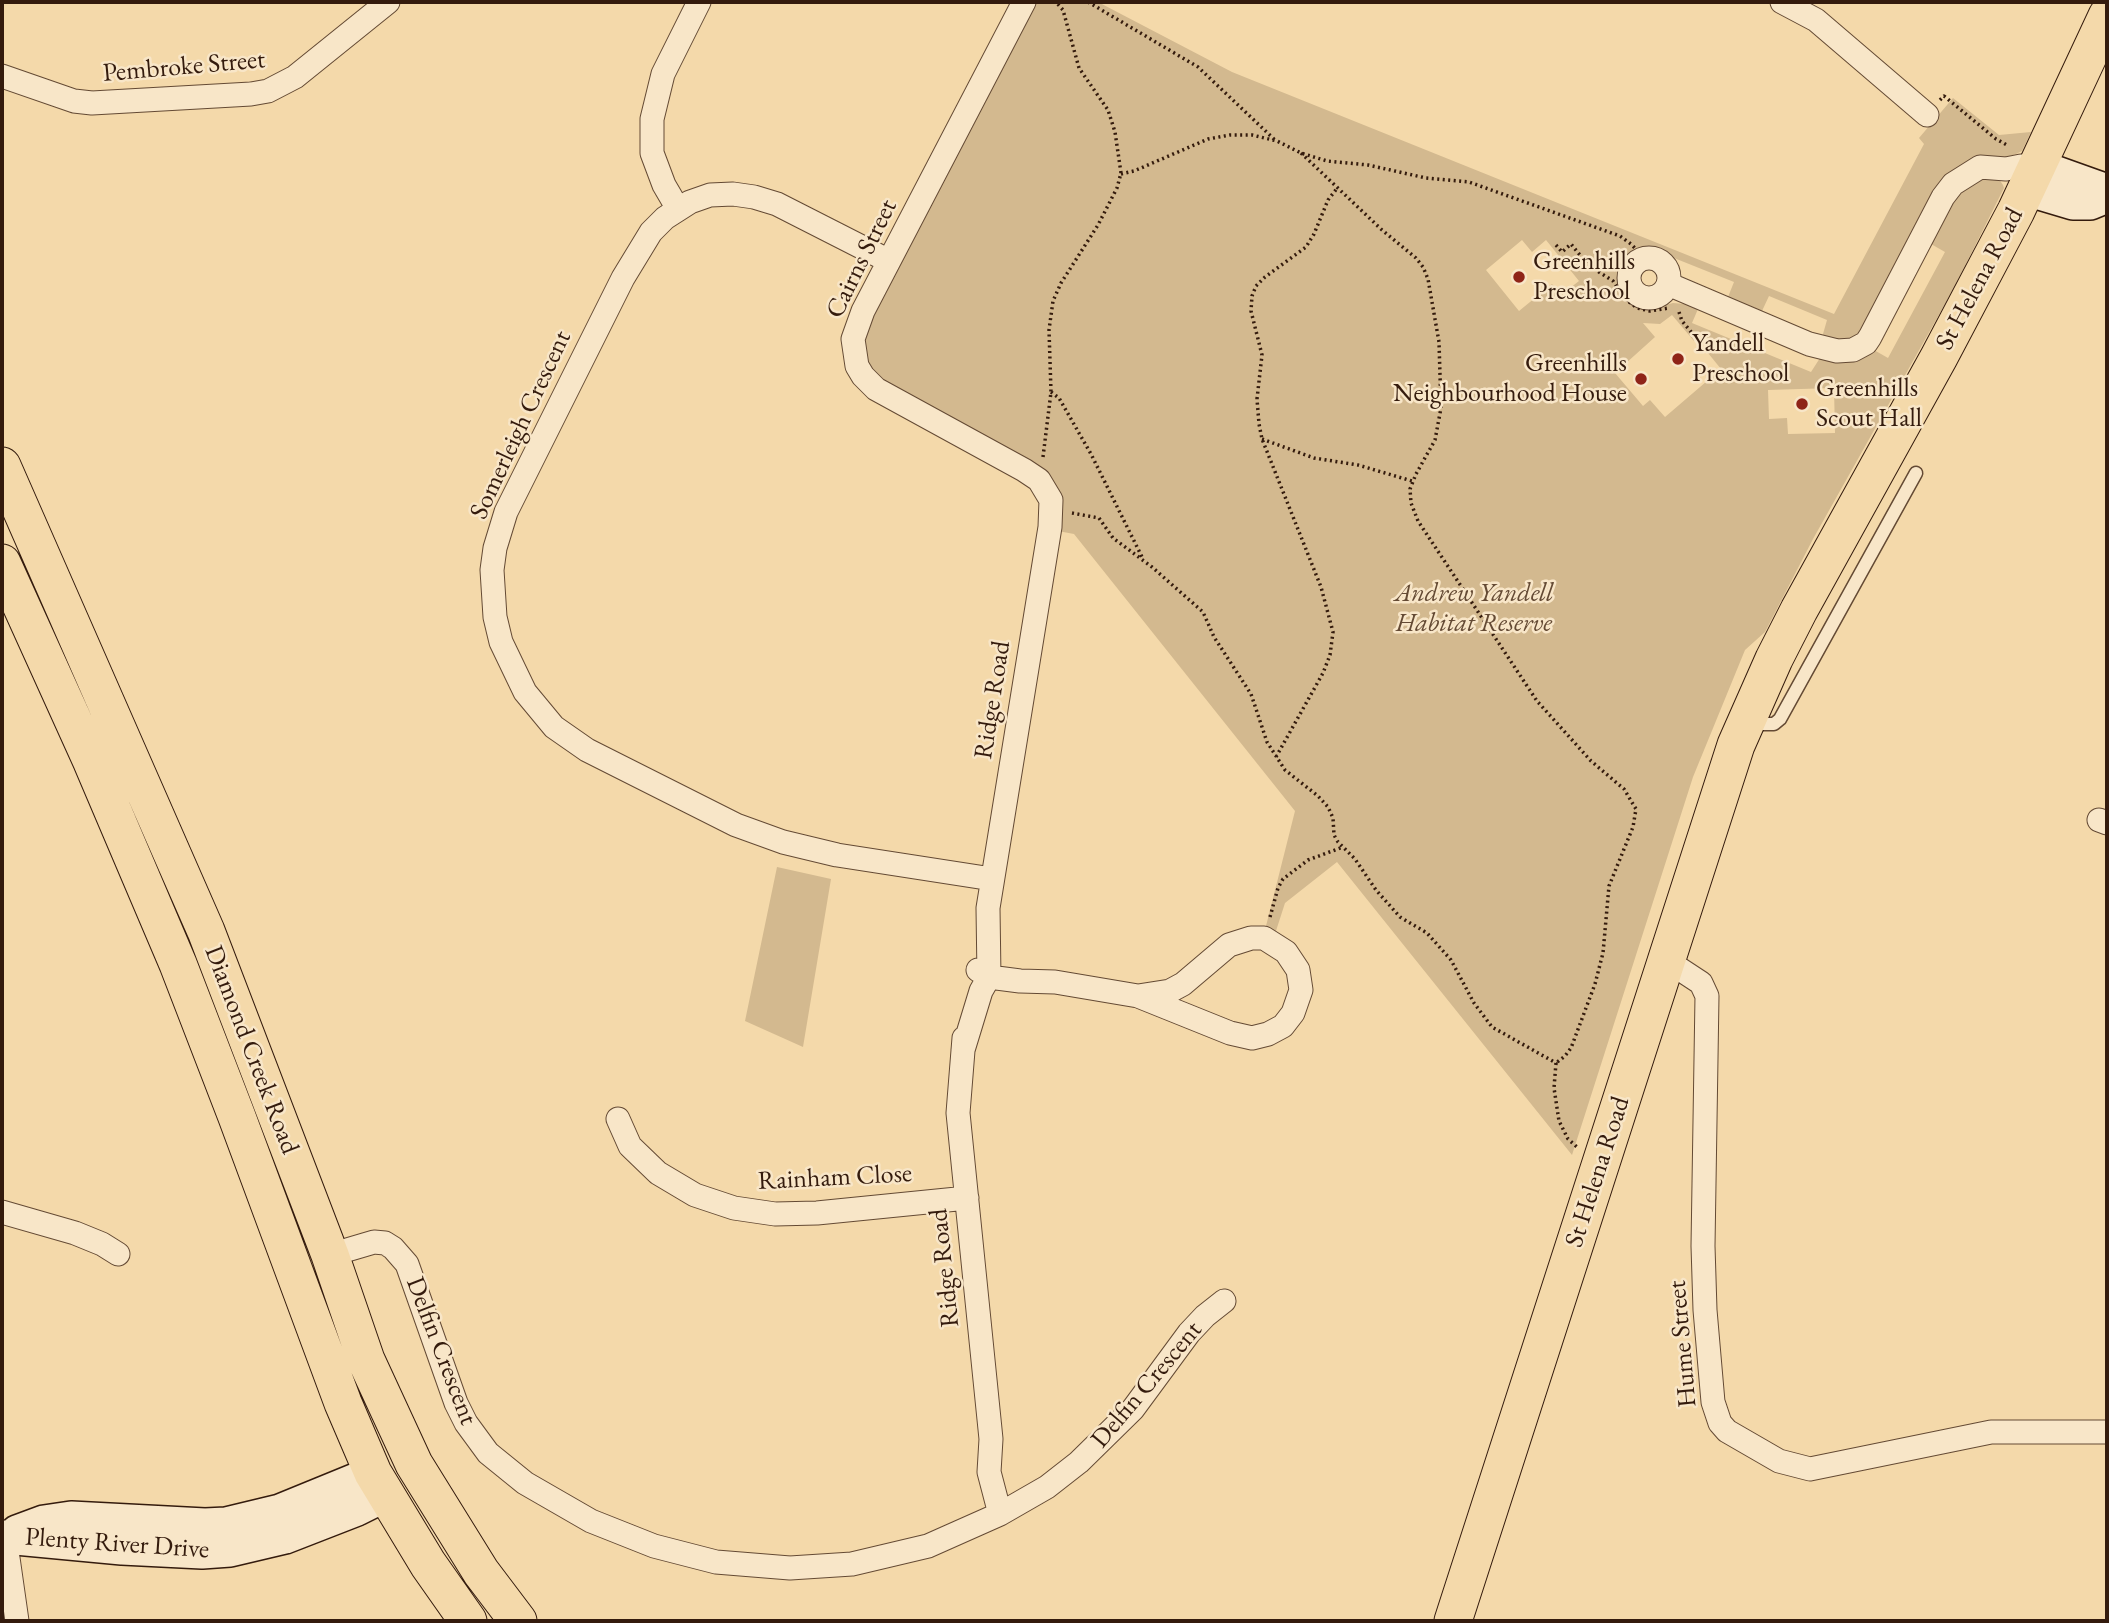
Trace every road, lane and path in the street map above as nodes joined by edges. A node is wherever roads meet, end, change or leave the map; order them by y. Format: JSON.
{"nodes":[{"id":1,"x":388,"y":2,"type":"edge"},
{"id":2,"x":699,"y":2,"type":"edge"},
{"id":3,"x":1024,"y":2,"type":"edge"},
{"id":4,"x":1088,"y":2,"type":"edge"},
{"id":5,"x":1782,"y":2,"type":"edge"},
{"id":6,"x":1060,"y":3,"type":"edge"},
{"id":7,"x":2107,"y":16,"type":"edge"},
{"id":8,"x":2,"y":76,"type":"edge"},
{"id":9,"x":1927,"y":116,"type":"joint"},
{"id":10,"x":1277,"y":141,"type":"junction"},
{"id":11,"x":1301,"y":153,"type":"junction"},
{"id":12,"x":2021,"y":168,"type":"junction"},
{"id":13,"x":1121,"y":174,"type":"junction"},
{"id":14,"x":1338,"y":187,"type":"junction"},
{"id":15,"x":2107,"y":191,"type":"edge"},
{"id":16,"x":2107,"y":196,"type":"edge"},
{"id":17,"x":678,"y":209,"type":"junction"},
{"id":18,"x":1556,"y":245,"type":"dead end"},
{"id":19,"x":1645,"y":259,"type":"junction"},
{"id":20,"x":889,"y":261,"type":"junction"},
{"id":21,"x":1668,"y":285,"type":"junction"},
{"id":22,"x":1698,"y":339,"type":"dead end"},
{"id":23,"x":1051,"y":392,"type":"junction"},
{"id":24,"x":1262,"y":439,"type":"junction"},
{"id":25,"x":2,"y":466,"type":"edge"},
{"id":26,"x":1916,"y":473,"type":"dead end"},
{"id":27,"x":1039,"y":480,"type":"junction"},
{"id":28,"x":1412,"y":481,"type":"junction"},
{"id":29,"x":1051,"y":507,"type":"junction"},
{"id":30,"x":1144,"y":561,"type":"junction"},
{"id":31,"x":2,"y":563,"type":"edge"},
{"id":32,"x":1745,"y":724,"type":"junction"},
{"id":33,"x":1276,"y":757,"type":"junction"},
{"id":34,"x":1343,"y":847,"type":"junction"},
{"id":35,"x":992,"y":879,"type":"junction"},
{"id":36,"x":1268,"y":923,"type":"dead end"},
{"id":37,"x":1666,"y":960,"type":"junction"},
{"id":38,"x":986,"y":971,"type":"junction"},
{"id":39,"x":1138,"y":996,"type":"junction"},
{"id":40,"x":1556,"y":1063,"type":"junction"},
{"id":41,"x":618,"y":1119,"type":"dead end"},
{"id":42,"x":1577,"y":1147,"type":"dead end"},
{"id":43,"x":967,"y":1198,"type":"junction"},
{"id":44,"x":2,"y":1212,"type":"edge"},
{"id":45,"x":118,"y":1254,"type":"dead end"},
{"id":46,"x":330,"y":1255,"type":"junction"},
{"id":47,"x":293,"y":1268,"type":"junction"},
{"id":48,"x":1224,"y":1301,"type":"dead end"},
{"id":49,"x":2107,"y":1432,"type":"edge"},
{"id":50,"x":414,"y":1464,"type":"junction"},
{"id":51,"x":379,"y":1484,"type":"junction"},
{"id":52,"x":1008,"y":1509,"type":"junction"},
{"id":53,"x":3,"y":1537,"type":"edge"},
{"id":54,"x":17,"y":1621,"type":"edge"},
{"id":55,"x":468,"y":1621,"type":"edge"},
{"id":56,"x":518,"y":1621,"type":"edge"},
{"id":57,"x":1453,"y":1621,"type":"edge"}],
"edges":[{"from":1,"to":8,"type":"street","name":"Pembroke Street"},
{"from":2,"to":17,"type":"street"},
{"from":3,"to":20,"type":"street","name":"Cairns Street"},
{"from":4,"to":10,"type":"path"},
{"from":5,"to":9,"type":"street"},
{"from":6,"to":13,"type":"path"},
{"from":7,"to":12,"type":"main road","name":"St Helena Road"},
{"from":9,"to":12,"type":"path"},
{"from":10,"to":11,"type":"path"},
{"from":10,"to":13,"type":"path"},
{"from":11,"to":14,"type":"path"},
{"from":11,"to":19,"type":"path"},
{"from":12,"to":15,"type":"street"},
{"from":12,"to":16,"type":"street"},
{"from":12,"to":21,"type":"street"},
{"from":12,"to":32,"type":"main road","name":"St Helena Road"},
{"from":13,"to":23,"type":"path"},
{"from":14,"to":24,"type":"path"},
{"from":14,"to":28,"type":"path"},
{"from":17,"to":20,"type":"street","name":"Somerleigh Crescent"},
{"from":17,"to":35,"type":"street","name":"Somerleigh Crescent"},
{"from":18,"to":22,"type":"path"},
{"from":19,"to":21,"type":"street"},
{"from":19,"to":21,"type":"street"},
{"from":20,"to":27,"type":"street","name":"Cairns Street"},
{"from":23,"to":27,"type":"path"},
{"from":23,"to":30,"type":"path"},
{"from":24,"to":28,"type":"path"},
{"from":24,"to":33,"type":"path"},
{"from":25,"to":46,"type":"main road","name":"Diamond Creek Road"},
{"from":26,"to":32,"type":"lane"},
{"from":27,"to":29,"type":"street"},
{"from":28,"to":40,"type":"path"},
{"from":29,"to":30,"type":"path"},
{"from":29,"to":35,"type":"street","name":"Ridge Road"},
{"from":30,"to":33,"type":"path"},
{"from":31,"to":47,"type":"main road","name":"Diamond Creek Road"},
{"from":32,"to":37,"type":"main road","name":"St Helena Road"},
{"from":33,"to":34,"type":"path"},
{"from":34,"to":36,"type":"path"},
{"from":34,"to":40,"type":"path"},
{"from":35,"to":38,"type":"street","name":"Ridge Road"},
{"from":37,"to":49,"type":"street","name":"Hume Street"},
{"from":37,"to":57,"type":"main road","name":"St Helena Road"},
{"from":38,"to":39,"type":"street"},
{"from":38,"to":43,"type":"street","name":"Ridge Road"},
{"from":39,"to":39,"type":"street"},
{"from":40,"to":42,"type":"path"},
{"from":41,"to":43,"type":"street","name":"Rainham Close"},
{"from":43,"to":52,"type":"street","name":"Ridge Road"},
{"from":44,"to":45,"type":"street"},
{"from":46,"to":47,"type":"main road","name":"Delfin Crescent"},
{"from":46,"to":50,"type":"main road","name":"Diamond Creek Road"},
{"from":46,"to":52,"type":"street","name":"Delfin Crescent"},
{"from":47,"to":51,"type":"main road","name":"Diamond Creek Road"},
{"from":48,"to":52,"type":"street","name":"Delfin Crescent"},
{"from":50,"to":51,"type":"main road","name":"Plenty River Drive"},
{"from":50,"to":56,"type":"main road","name":"Diamond Creek Road"},
{"from":51,"to":53,"type":"street","name":"Plenty River Drive"},
{"from":51,"to":55,"type":"main road","name":"Diamond Creek Road"},
{"from":53,"to":54,"type":"street"}]}
